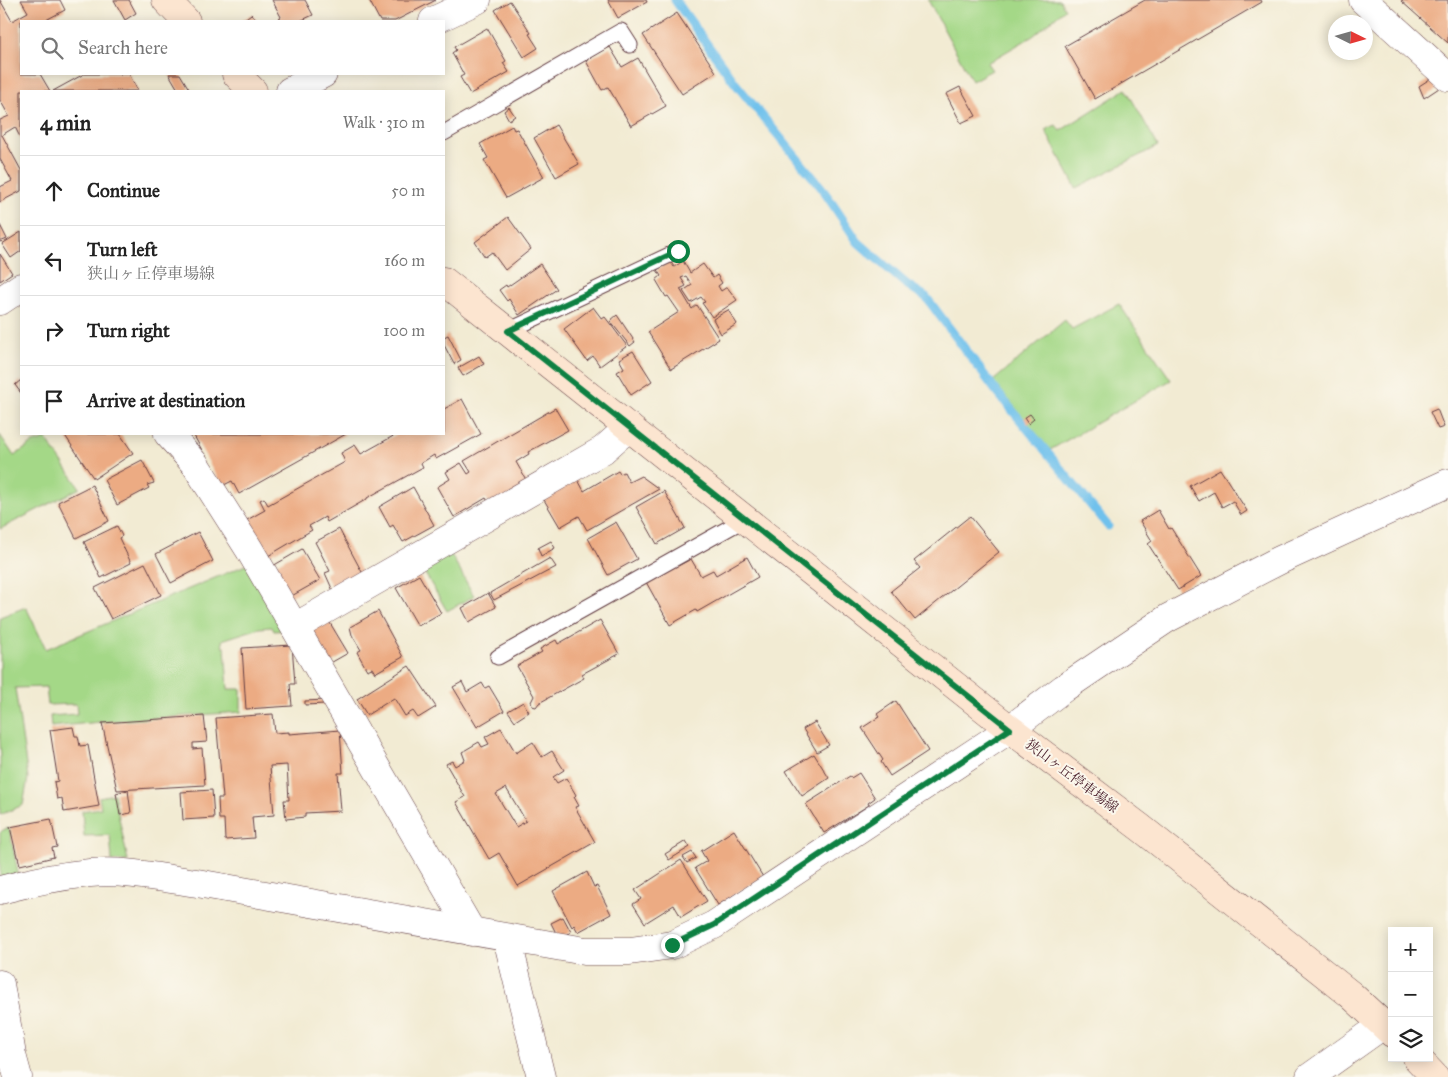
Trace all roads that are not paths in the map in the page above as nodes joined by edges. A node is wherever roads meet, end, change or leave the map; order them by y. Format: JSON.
{"nodes":[{"id":1,"x":166,"y":0,"type":"edge"},
{"id":2,"x":478,"y":0,"type":"edge"},
{"id":3,"x":1363,"y":0,"type":"edge"},
{"id":4,"x":185,"y":20,"type":"edge"},
{"id":5,"x":435,"y":20,"type":"edge"},
{"id":6,"x":630,"y":45,"type":"dead end"},
{"id":7,"x":237,"y":75,"type":"edge"},
{"id":8,"x":321,"y":75,"type":"edge"},
{"id":9,"x":1448,"y":77,"type":"edge"},
{"id":10,"x":251,"y":90,"type":"edge"},
{"id":11,"x":292,"y":90,"type":"edge"},
{"id":12,"x":445,"y":132,"type":"edge"},
{"id":13,"x":678,"y":251,"type":"dead end"},
{"id":14,"x":445,"y":282,"type":"edge"},
{"id":15,"x":20,"y":288,"type":"edge"},
{"id":16,"x":0,"y":301,"type":"edge"},
{"id":17,"x":508,"y":331,"type":"junction"},
{"id":18,"x":629,"y":427,"type":"junction"},
{"id":19,"x":169,"y":435,"type":"edge"},
{"id":20,"x":1448,"y":483,"type":"edge"},
{"id":21,"x":745,"y":519,"type":"junction"},
{"id":22,"x":295,"y":627,"type":"junction"},
{"id":23,"x":498,"y":657,"type":"dead end"},
{"id":24,"x":1010,"y":729,"type":"junction"},
{"id":25,"x":0,"y":890,"type":"edge"},
{"id":26,"x":472,"y":932,"type":"junction"},
{"id":27,"x":507,"y":938,"type":"junction"},
{"id":28,"x":0,"y":984,"type":"edge"},
{"id":29,"x":1387,"y":1029,"type":"edge"},
{"id":30,"x":1421,"y":1062,"type":"edge"},
{"id":31,"x":18,"y":1077,"type":"edge"},
{"id":32,"x":541,"y":1077,"type":"edge"},
{"id":33,"x":1310,"y":1077,"type":"edge"},
{"id":34,"x":1435,"y":1077,"type":"edge"}],
"edges":[{"from":1,"to":4,"type":"main road"},
{"from":2,"to":5,"type":"street"},
{"from":3,"to":9,"type":"street"},
{"from":6,"to":12,"type":"lane"},
{"from":7,"to":10,"type":"main road"},
{"from":8,"to":11,"type":"street"},
{"from":13,"to":17,"type":"lane"},
{"from":14,"to":17,"type":"main road","name":"狭山ヶ丘停車場線"},
{"from":15,"to":16,"type":"street"},
{"from":17,"to":18,"type":"main road","name":"狭山ヶ丘停車場線"},
{"from":18,"to":21,"type":"main road","name":"狭山ヶ丘停車場線"},
{"from":18,"to":22,"type":"street"},
{"from":19,"to":22,"type":"street"},
{"from":20,"to":24,"type":"street"},
{"from":21,"to":23,"type":"lane"},
{"from":21,"to":24,"type":"main road","name":"狭山ヶ丘停車場線"},
{"from":22,"to":26,"type":"street"},
{"from":24,"to":27,"type":"street"},
{"from":24,"to":29,"type":"main road","name":"狭山ヶ丘停車場線"},
{"from":25,"to":26,"type":"street"},
{"from":26,"to":27,"type":"street"},
{"from":27,"to":32,"type":"street"},
{"from":28,"to":31,"type":"street"},
{"from":29,"to":33,"type":"street"},
{"from":30,"to":34,"type":"main road"}]}
